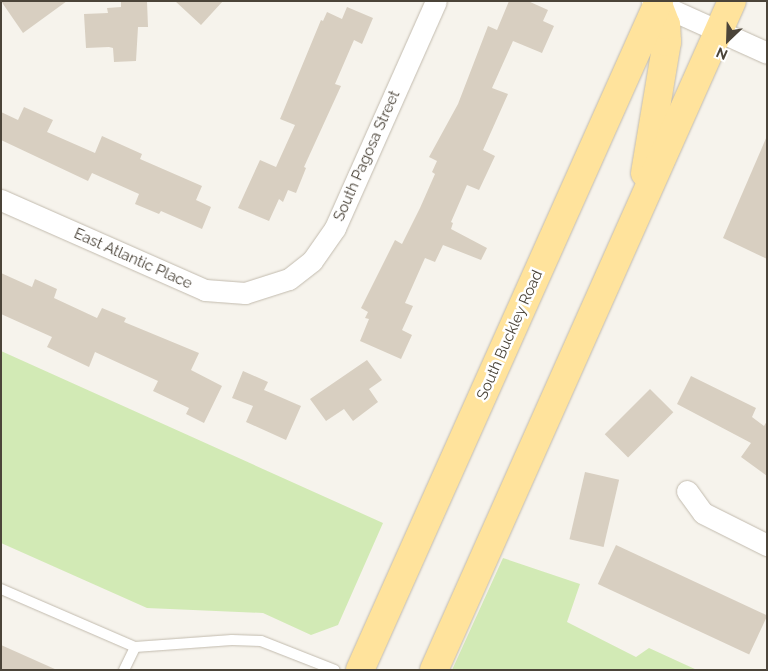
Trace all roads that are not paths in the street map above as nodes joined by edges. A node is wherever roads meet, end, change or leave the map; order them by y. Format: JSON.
{"nodes":[{"id":1,"x":436,"y":1,"type":"edge"},
{"id":2,"x":709,"y":1,"type":"edge"},
{"id":3,"x":732,"y":1,"type":"edge"},
{"id":4,"x":656,"y":2,"type":"edge"},
{"id":5,"x":718,"y":31,"type":"junction"},
{"id":6,"x":767,"y":53,"type":"edge"},
{"id":7,"x":1,"y":200,"type":"edge"},
{"id":8,"x":639,"y":209,"type":"junction"},
{"id":9,"x":270,"y":288,"type":"joint"},
{"id":10,"x":687,"y":491,"type":"dead end"},
{"id":11,"x":767,"y":545,"type":"edge"},
{"id":12,"x":1,"y":589,"type":"edge"},
{"id":13,"x":135,"y":647,"type":"junction"},
{"id":14,"x":124,"y":670,"type":"edge"},
{"id":15,"x":335,"y":670,"type":"edge"},
{"id":16,"x":360,"y":670,"type":"edge"},
{"id":17,"x":434,"y":670,"type":"edge"}],
"edges":[{"from":1,"to":9,"type":"street","name":"South Pagosa Street"},
{"from":2,"to":5,"type":"main road"},
{"from":3,"to":5,"type":"main road"},
{"from":4,"to":5,"type":"street"},
{"from":4,"to":8,"type":"main road"},
{"from":4,"to":16,"type":"main road","name":"South Buckley Road"},
{"from":5,"to":6,"type":"street"},
{"from":5,"to":8,"type":"main road"},
{"from":7,"to":9,"type":"street","name":"East Atlantic Place"},
{"from":8,"to":17,"type":"main road"},
{"from":10,"to":11,"type":"street"},
{"from":12,"to":13,"type":"lane"},
{"from":13,"to":14,"type":"lane"},
{"from":13,"to":15,"type":"lane"}]}
